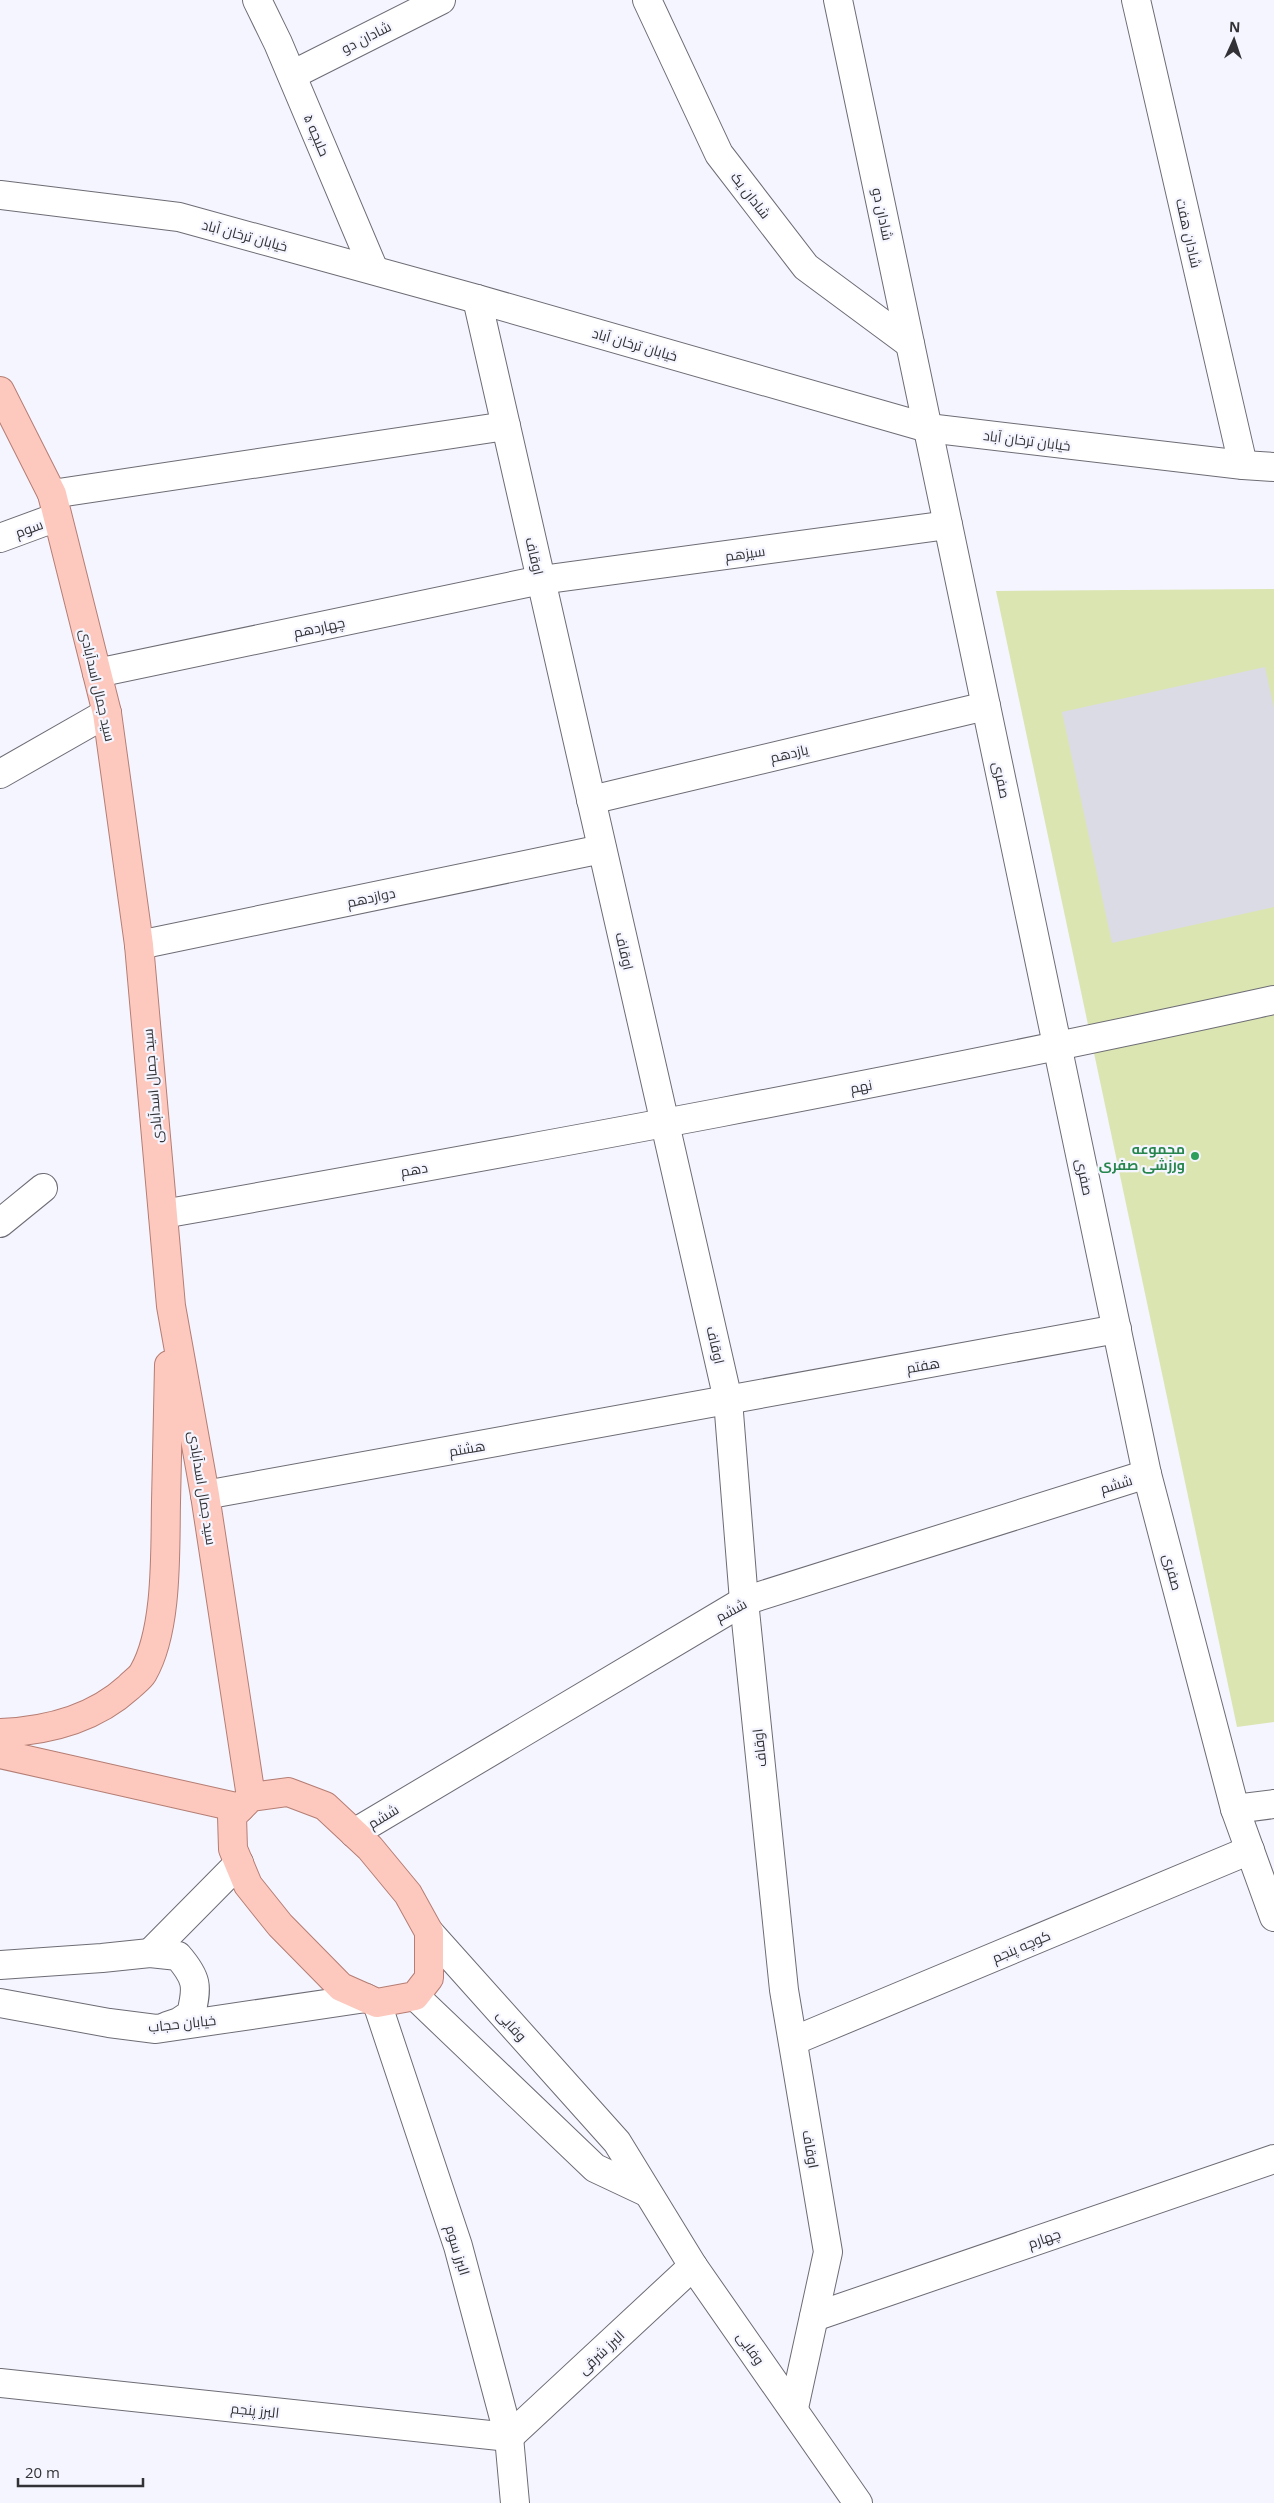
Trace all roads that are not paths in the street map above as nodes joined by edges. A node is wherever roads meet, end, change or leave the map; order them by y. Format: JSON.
{"nodes":[{"id":1,"x":257,"y":0,"type":"edge"},
{"id":2,"x":441,"y":0,"type":"edge"},
{"id":3,"x":647,"y":0,"type":"edge"},
{"id":4,"x":838,"y":0,"type":"edge"},
{"id":5,"x":1136,"y":0,"type":"edge"},
{"id":6,"x":292,"y":75,"type":"junction"},
{"id":7,"x":0,"y":195,"type":"edge"},
{"id":8,"x":374,"y":270,"type":"junction"},
{"id":9,"x":477,"y":299,"type":"junction"},
{"id":10,"x":910,"y":344,"type":"junction"},
{"id":11,"x":0,"y":391,"type":"edge"},
{"id":12,"x":506,"y":426,"type":"junction"},
{"id":13,"x":928,"y":428,"type":"junction"},
{"id":14,"x":1243,"y":465,"type":"junction"},
{"id":15,"x":1274,"y":467,"type":"edge"},
{"id":16,"x":54,"y":506,"type":"junction"},
{"id":17,"x":948,"y":525,"type":"junction"},
{"id":18,"x":0,"y":538,"type":"edge"},
{"id":19,"x":541,"y":580,"type":"junction"},
{"id":20,"x":97,"y":673,"type":"junction"},
{"id":21,"x":986,"y":706,"type":"junction"},
{"id":22,"x":107,"y":713,"type":"junction"},
{"id":23,"x":0,"y":774,"type":"edge"},
{"id":24,"x":591,"y":800,"type":"junction"},
{"id":25,"x":602,"y":849,"type":"junction"},
{"id":26,"x":139,"y":945,"type":"junction"},
{"id":27,"x":1274,"y":1000,"type":"edge"},
{"id":28,"x":1058,"y":1048,"type":"junction"},
{"id":29,"x":665,"y":1125,"type":"junction"},
{"id":30,"x":43,"y":1188,"type":"dead end"},
{"id":31,"x":162,"y":1214,"type":"junction"},
{"id":32,"x":0,"y":1223,"type":"edge"},
{"id":33,"x":171,"y":1306,"type":"junction"},
{"id":34,"x":1117,"y":1329,"type":"junction"},
{"id":35,"x":728,"y":1400,"type":"junction"},
{"id":36,"x":1147,"y":1474,"type":"junction"},
{"id":37,"x":206,"y":1495,"type":"junction"},
{"id":38,"x":744,"y":1601,"type":"junction"},
{"id":39,"x":0,"y":1733,"type":"edge"},
{"id":40,"x":0,"y":1754,"type":"edge"},
{"id":41,"x":245,"y":1802,"type":"junction"},
{"id":42,"x":1274,"y":1804,"type":"edge"},
{"id":43,"x":1235,"y":1809,"type":"junction"},
{"id":44,"x":354,"y":1833,"type":"junction"},
{"id":45,"x":1250,"y":1850,"type":"junction"},
{"id":46,"x":239,"y":1863,"type":"junction"},
{"id":47,"x":1274,"y":1917,"type":"edge"},
{"id":48,"x":429,"y":1932,"type":"junction"},
{"id":49,"x":150,"y":1952,"type":"junction"},
{"id":50,"x":0,"y":1965,"type":"edge"},
{"id":51,"x":415,"y":1996,"type":"junction"},
{"id":52,"x":371,"y":2000,"type":"junction"},
{"id":53,"x":0,"y":2002,"type":"edge"},
{"id":54,"x":156,"y":2029,"type":"junction"},
{"id":55,"x":793,"y":2041,"type":"junction"},
{"id":56,"x":1274,"y":2160,"type":"edge"},
{"id":57,"x":646,"y":2192,"type":"junction"},
{"id":58,"x":693,"y":2266,"type":"junction"},
{"id":59,"x":814,"y":2317,"type":"junction"},
{"id":60,"x":0,"y":2383,"type":"edge"},
{"id":61,"x":794,"y":2408,"type":"junction"},
{"id":62,"x":509,"y":2437,"type":"junction"},
{"id":63,"x":515,"y":2503,"type":"edge"},
{"id":64,"x":858,"y":2503,"type":"edge"}],
"edges":[{"from":1,"to":6,"type":"street","name":"حلبچه ۵"},
{"from":2,"to":6,"type":"street","name":"شادان دو"},
{"from":3,"to":10,"type":"street","name":"شادان یک"},
{"from":4,"to":10,"type":"street","name":"شادان دو"},
{"from":5,"to":14,"type":"street","name":"شادان هفت"},
{"from":6,"to":8,"type":"street","name":"حلبچه ۵"},
{"from":7,"to":8,"type":"street","name":"خیابان ترخان آباد"},
{"from":8,"to":9,"type":"street","name":"خیابان ترخان آباد"},
{"from":9,"to":12,"type":"street","name":"اوقاف"},
{"from":9,"to":13,"type":"street","name":"خیابان ترخان آباد"},
{"from":10,"to":13,"type":"street","name":"شادان دو"},
{"from":11,"to":16,"type":"main road","name":"سید جمال اسدآبادی"},
{"from":12,"to":16,"type":"street","name":"سوم"},
{"from":12,"to":19,"type":"street","name":"اوقاف"},
{"from":13,"to":14,"type":"street","name":"خیابان ترخان آباد"},
{"from":13,"to":17,"type":"street","name":"صفری"},
{"from":14,"to":15,"type":"street","name":"خیابان ترخان آباد"},
{"from":16,"to":18,"type":"street","name":"سوم"},
{"from":16,"to":20,"type":"main road","name":"سید جمال اسدآبادی"},
{"from":17,"to":19,"type":"street","name":"سیزهم"},
{"from":17,"to":21,"type":"street","name":"صفری"},
{"from":19,"to":20,"type":"street","name":"چهاردهم"},
{"from":19,"to":24,"type":"street","name":"اوقاف"},
{"from":20,"to":22,"type":"main road","name":"سید جمال اسدآبادی"},
{"from":21,"to":24,"type":"street","name":"یازدهم"},
{"from":21,"to":28,"type":"street","name":"صفری"},
{"from":22,"to":23,"type":"street"},
{"from":22,"to":26,"type":"main road","name":"سید جمال اسدآبادی"},
{"from":24,"to":25,"type":"street","name":"اوقاف"},
{"from":25,"to":26,"type":"street","name":"دوازدهم"},
{"from":25,"to":29,"type":"street","name":"اوقاف"},
{"from":26,"to":31,"type":"main road","name":"سید جمال اسدآبادی"},
{"from":27,"to":28,"type":"street","name":"نهم"},
{"from":28,"to":29,"type":"street","name":"نهم"},
{"from":28,"to":34,"type":"street","name":"صفری"},
{"from":29,"to":31,"type":"street","name":"دهم"},
{"from":29,"to":35,"type":"street","name":"اوقاف"},
{"from":30,"to":32,"type":"street"},
{"from":31,"to":33,"type":"main road","name":"سید جمال اسدآبادی"},
{"from":33,"to":37,"type":"main road","name":"سید جمال اسدآبادی"},
{"from":33,"to":39,"type":"main road"},
{"from":34,"to":35,"type":"street","name":"هفتم"},
{"from":34,"to":36,"type":"street","name":"صفری"},
{"from":35,"to":37,"type":"street","name":"هشتم"},
{"from":35,"to":38,"type":"street","name":"اوقاف"},
{"from":36,"to":38,"type":"street","name":"ششم"},
{"from":36,"to":43,"type":"street","name":"صفری"},
{"from":37,"to":41,"type":"main road","name":"سید جمال اسدآبادی"},
{"from":38,"to":44,"type":"street","name":"ششم"},
{"from":38,"to":55,"type":"street","name":"اوقاف"},
{"from":40,"to":41,"type":"main road"},
{"from":41,"to":44,"type":"main road"},
{"from":41,"to":46,"type":"main road"},
{"from":42,"to":43,"type":"street"},
{"from":43,"to":45,"type":"street","name":"صفری"},
{"from":44,"to":48,"type":"main road"},
{"from":45,"to":47,"type":"street","name":"صفری"},
{"from":45,"to":55,"type":"street","name":"کوچه پنجم"},
{"from":46,"to":49,"type":"street"},
{"from":46,"to":52,"type":"main road"},
{"from":48,"to":51,"type":"main road"},
{"from":48,"to":57,"type":"street","name":"وفایی"},
{"from":49,"to":50,"type":"street"},
{"from":49,"to":54,"type":"street"},
{"from":51,"to":52,"type":"main road"},
{"from":51,"to":57,"type":"street"},
{"from":52,"to":54,"type":"street","name":"خیابان حجاب"},
{"from":52,"to":62,"type":"street","name":"البرز سوم"},
{"from":53,"to":54,"type":"street","name":"خیابان حجاب"},
{"from":55,"to":59,"type":"street","name":"اوقاف"},
{"from":56,"to":59,"type":"street","name":"چهارم"},
{"from":57,"to":58,"type":"street","name":"وفایی"},
{"from":58,"to":61,"type":"street","name":"وفایی"},
{"from":58,"to":62,"type":"street","name":"البرز شرقی"},
{"from":59,"to":61,"type":"street","name":"اوقاف"},
{"from":60,"to":62,"type":"street","name":"البرز پنجم"},
{"from":61,"to":64,"type":"street","name":"وفایی"},
{"from":62,"to":63,"type":"street","name":"البرز سوم"}]}
